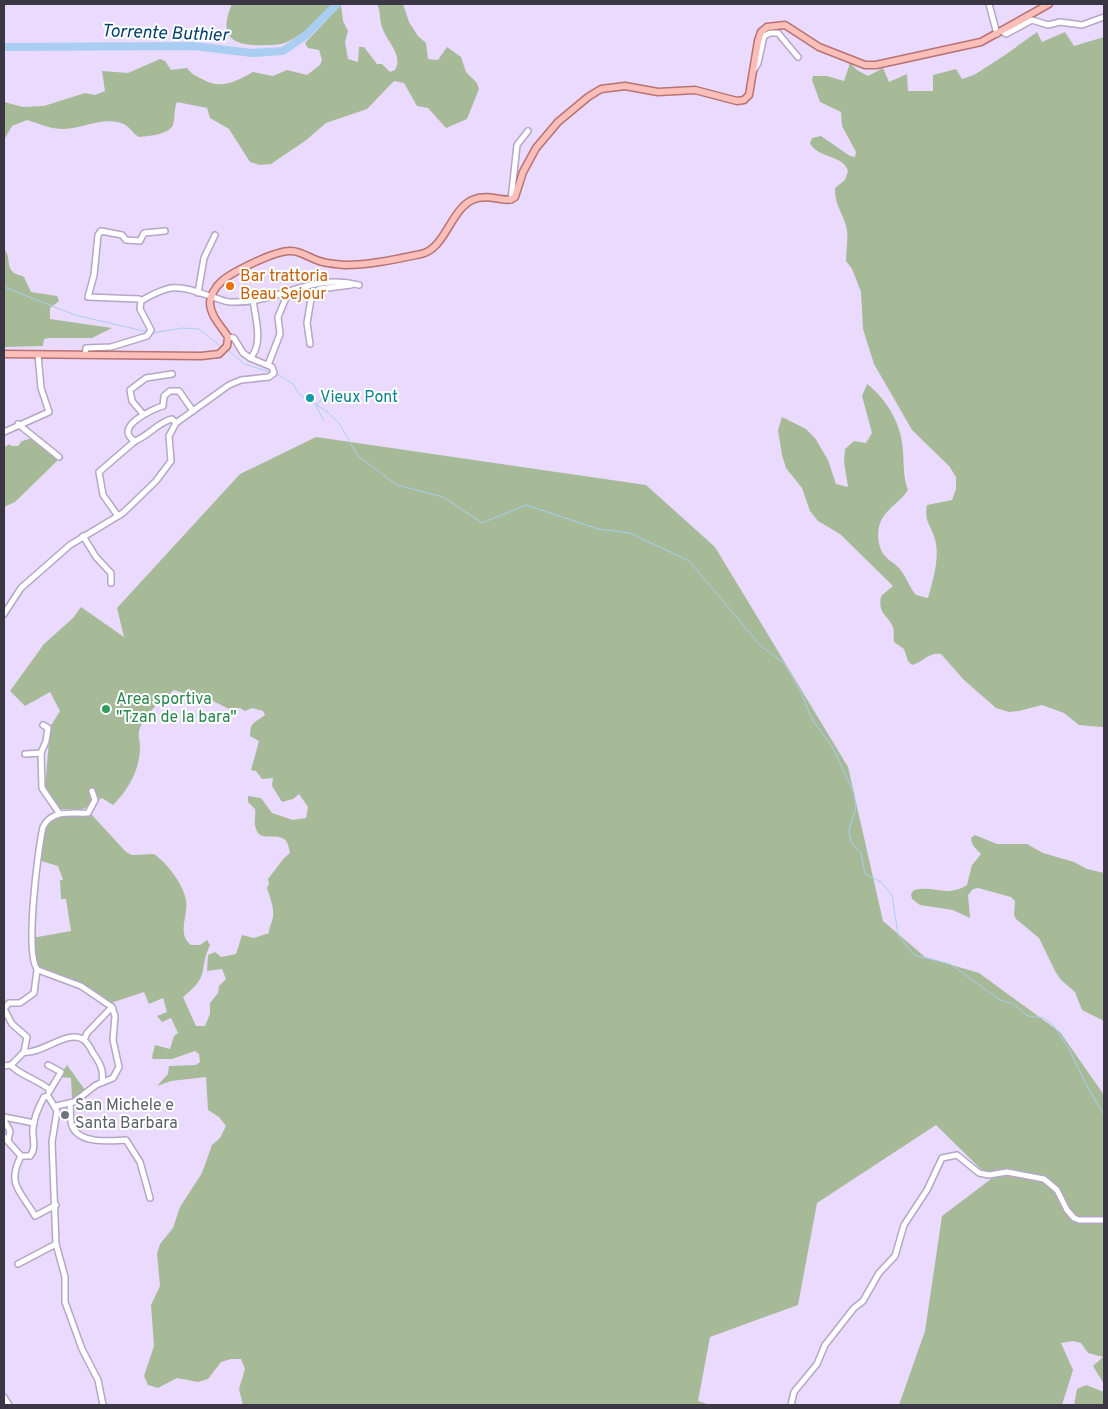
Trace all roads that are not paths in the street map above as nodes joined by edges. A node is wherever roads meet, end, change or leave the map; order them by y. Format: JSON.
{"nodes":[{"id":1,"x":989,"y":4,"type":"edge"},
{"id":2,"x":1049,"y":4,"type":"edge"},
{"id":3,"x":1104,"y":17,"type":"edge"},
{"id":4,"x":1000,"y":33,"type":"junction"},
{"id":5,"x":798,"y":56,"type":"dead end"},
{"id":6,"x":753,"y":70,"type":"junction"},
{"id":7,"x":528,"y":130,"type":"dead end"},
{"id":8,"x":511,"y":200,"type":"junction"},
{"id":9,"x":165,"y":232,"type":"dead end"},
{"id":10,"x":215,"y":235,"type":"dead end"},
{"id":11,"x":198,"y":293,"type":"junction"},
{"id":12,"x":288,"y":293,"type":"junction"},
{"id":13,"x":211,"y":296,"type":"junction"},
{"id":14,"x":253,"y":300,"type":"junction"},
{"id":15,"x":141,"y":301,"type":"junction"},
{"id":16,"x":228,"y":338,"type":"junction"},
{"id":17,"x":310,"y":344,"type":"dead end"},
{"id":18,"x":4,"y":354,"type":"edge"},
{"id":19,"x":38,"y":354,"type":"junction"},
{"id":20,"x":85,"y":354,"type":"junction"},
{"id":21,"x":250,"y":358,"type":"junction"},
{"id":22,"x":268,"y":365,"type":"junction"},
{"id":23,"x":172,"y":374,"type":"dead end"},
{"id":24,"x":193,"y":411,"type":"junction"},
{"id":25,"x":143,"y":414,"type":"junction"},
{"id":26,"x":176,"y":423,"type":"junction"},
{"id":27,"x":18,"y":424,"type":"junction"},
{"id":28,"x":4,"y":432,"type":"edge"},
{"id":29,"x":135,"y":441,"type":"junction"},
{"id":30,"x":59,"y":457,"type":"dead end"},
{"id":31,"x":117,"y":517,"type":"junction"},
{"id":32,"x":84,"y":536,"type":"junction"},
{"id":33,"x":111,"y":583,"type":"dead end"},
{"id":34,"x":4,"y":614,"type":"edge"},
{"id":35,"x":43,"y":725,"type":"dead end"},
{"id":36,"x":41,"y":752,"type":"junction"},
{"id":37,"x":25,"y":754,"type":"dead end"},
{"id":38,"x":92,"y":791,"type":"dead end"},
{"id":39,"x":59,"y":813,"type":"junction"},
{"id":40,"x":37,"y":970,"type":"junction"},
{"id":41,"x":112,"y":1007,"type":"junction"},
{"id":42,"x":84,"y":1040,"type":"junction"},
{"id":43,"x":24,"y":1052,"type":"junction"},
{"id":44,"x":11,"y":1065,"type":"junction"},
{"id":45,"x":48,"y":1065,"type":"dead end"},
{"id":46,"x":4,"y":1066,"type":"edge"},
{"id":47,"x":102,"y":1082,"type":"junction"},
{"id":48,"x":49,"y":1093,"type":"junction"},
{"id":49,"x":70,"y":1104,"type":"junction"},
{"id":50,"x":56,"y":1106,"type":"junction"},
{"id":51,"x":4,"y":1119,"type":"edge"},
{"id":52,"x":34,"y":1123,"type":"junction"},
{"id":53,"x":4,"y":1137,"type":"edge"},
{"id":54,"x":8,"y":1142,"type":"junction"},
{"id":55,"x":22,"y":1156,"type":"junction"},
{"id":56,"x":150,"y":1198,"type":"dead end"},
{"id":57,"x":56,"y":1204,"type":"junction"},
{"id":58,"x":1104,"y":1220,"type":"edge"},
{"id":59,"x":56,"y":1244,"type":"junction"},
{"id":60,"x":18,"y":1264,"type":"dead end"},
{"id":61,"x":4,"y":1397,"type":"edge"},
{"id":62,"x":9,"y":1405,"type":"edge"},
{"id":63,"x":103,"y":1405,"type":"edge"},
{"id":64,"x":791,"y":1405,"type":"edge"}],
"edges":[{"from":1,"to":4,"type":"street"},
{"from":2,"to":4,"type":"main road"},
{"from":3,"to":4,"type":"street"},
{"from":4,"to":6,"type":"main road"},
{"from":5,"to":6,"type":"street"},
{"from":6,"to":8,"type":"main road"},
{"from":7,"to":8,"type":"street"},
{"from":8,"to":13,"type":"main road"},
{"from":9,"to":15,"type":"street"},
{"from":10,"to":11,"type":"street"},
{"from":11,"to":13,"type":"street"},
{"from":11,"to":15,"type":"street"},
{"from":12,"to":14,"type":"street"},
{"from":12,"to":17,"type":"street"},
{"from":12,"to":22,"type":"street"},
{"from":13,"to":14,"type":"street"},
{"from":13,"to":16,"type":"main road"},
{"from":14,"to":21,"type":"street"},
{"from":15,"to":20,"type":"street"},
{"from":16,"to":20,"type":"main road"},
{"from":16,"to":21,"type":"street"},
{"from":18,"to":19,"type":"main road"},
{"from":19,"to":20,"type":"main road"},
{"from":19,"to":27,"type":"street"},
{"from":21,"to":22,"type":"street"},
{"from":22,"to":24,"type":"street"},
{"from":23,"to":25,"type":"street"},
{"from":24,"to":25,"type":"street"},
{"from":24,"to":26,"type":"street"},
{"from":25,"to":29,"type":"street"},
{"from":26,"to":29,"type":"street"},
{"from":26,"to":31,"type":"street"},
{"from":27,"to":28,"type":"street"},
{"from":27,"to":30,"type":"street"},
{"from":29,"to":31,"type":"street"},
{"from":31,"to":32,"type":"street"},
{"from":32,"to":33,"type":"street"},
{"from":32,"to":34,"type":"street"},
{"from":35,"to":36,"type":"street"},
{"from":36,"to":37,"type":"street"},
{"from":36,"to":39,"type":"street"},
{"from":38,"to":39,"type":"street"},
{"from":39,"to":40,"type":"street"},
{"from":40,"to":41,"type":"street"},
{"from":40,"to":43,"type":"street"},
{"from":41,"to":42,"type":"street"},
{"from":41,"to":47,"type":"street"},
{"from":42,"to":43,"type":"street"},
{"from":42,"to":47,"type":"street"},
{"from":43,"to":44,"type":"street"},
{"from":44,"to":46,"type":"street"},
{"from":44,"to":48,"type":"street"},
{"from":45,"to":48,"type":"street"},
{"from":47,"to":49,"type":"street"},
{"from":48,"to":50,"type":"street"},
{"from":48,"to":52,"type":"street"},
{"from":49,"to":50,"type":"street"},
{"from":49,"to":56,"type":"street"},
{"from":50,"to":57,"type":"street"},
{"from":51,"to":52,"type":"street"},
{"from":51,"to":54,"type":"street"},
{"from":52,"to":55,"type":"street"},
{"from":53,"to":54,"type":"street"},
{"from":54,"to":55,"type":"street"},
{"from":55,"to":57,"type":"street"},
{"from":57,"to":59,"type":"street"},
{"from":58,"to":64,"type":"street"},
{"from":59,"to":60,"type":"street"},
{"from":59,"to":63,"type":"street"},
{"from":61,"to":62,"type":"street"}]}
